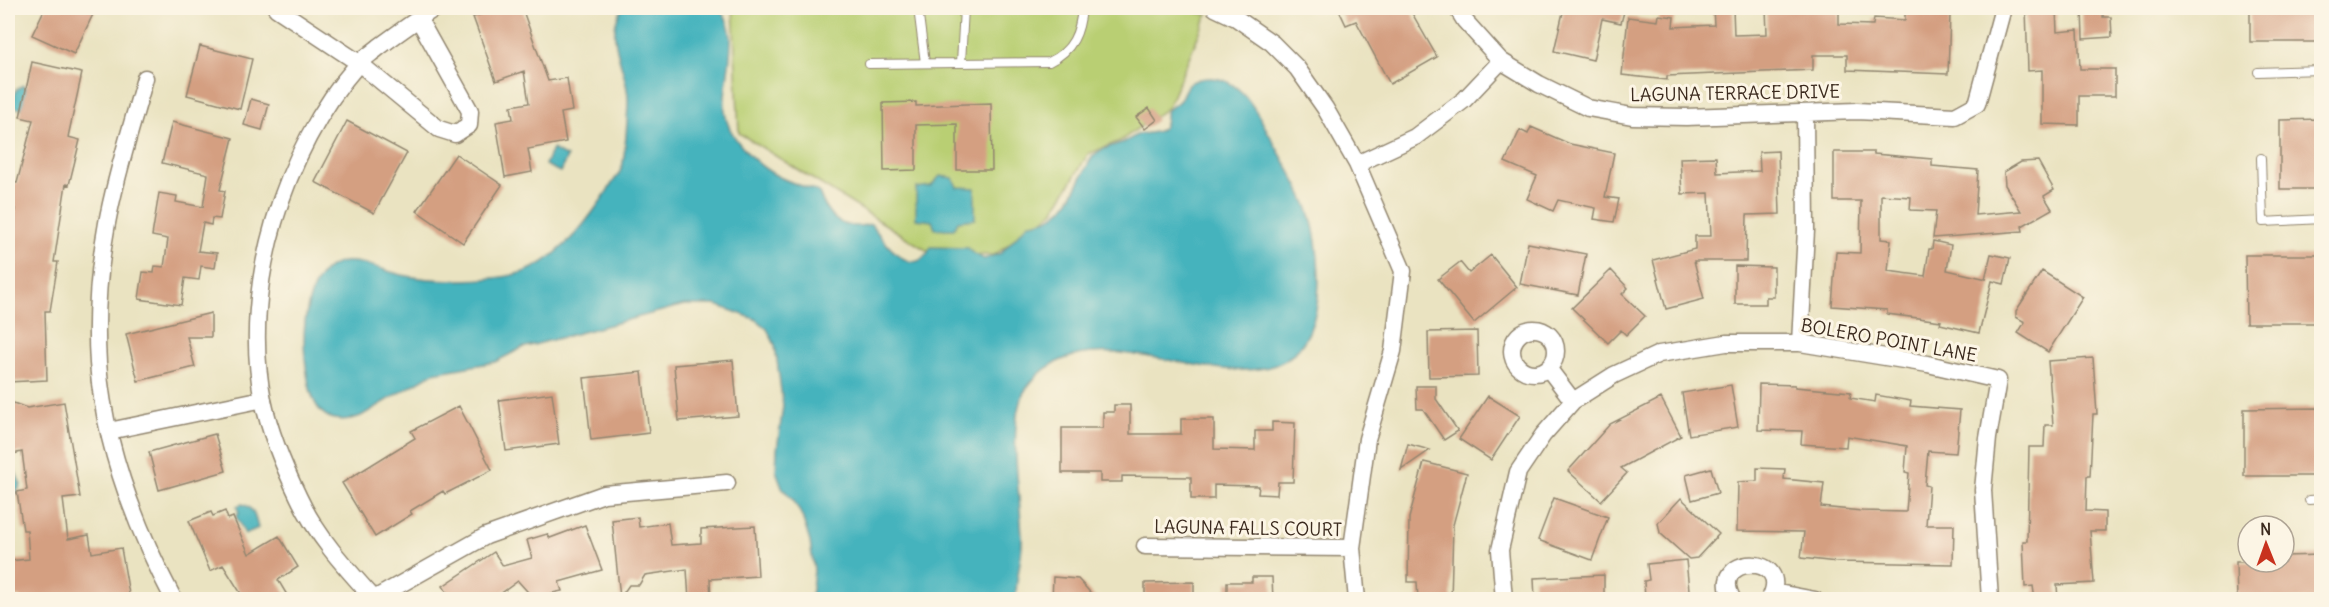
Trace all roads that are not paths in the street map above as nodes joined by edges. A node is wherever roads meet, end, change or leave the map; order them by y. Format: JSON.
{"nodes":[{"id":1,"x":276,"y":8,"type":"edge"},
{"id":2,"x":435,"y":8,"type":"edge"},
{"id":3,"x":918,"y":8,"type":"edge"},
{"id":4,"x":964,"y":8,"type":"edge"},
{"id":5,"x":1082,"y":8,"type":"edge"},
{"id":6,"x":1215,"y":8,"type":"edge"},
{"id":7,"x":1457,"y":8,"type":"edge"},
{"id":8,"x":2003,"y":8,"type":"edge"},
{"id":9,"x":418,"y":18,"type":"junction"},
{"id":10,"x":1501,"y":61,"type":"junction"},
{"id":11,"x":359,"y":63,"type":"junction"},
{"id":12,"x":925,"y":63,"type":"junction"},
{"id":13,"x":961,"y":63,"type":"junction"},
{"id":14,"x":869,"y":64,"type":"dead end"},
{"id":15,"x":2322,"y":70,"type":"edge"},
{"id":16,"x":2258,"y":72,"type":"dead end"},
{"id":17,"x":145,"y":78,"type":"dead end"},
{"id":18,"x":1805,"y":113,"type":"junction"},
{"id":19,"x":2260,"y":158,"type":"dead end"},
{"id":20,"x":1357,"y":164,"type":"junction"},
{"id":21,"x":2322,"y":219,"type":"edge"},
{"id":22,"x":1800,"y":343,"type":"junction"},
{"id":23,"x":1548,"y":368,"type":"dead end"},
{"id":24,"x":263,"y":399,"type":"junction"},
{"id":25,"x":1573,"y":401,"type":"junction"},
{"id":26,"x":109,"y":431,"type":"junction"},
{"id":27,"x":727,"y":483,"type":"dead end"},
{"id":28,"x":2322,"y":499,"type":"edge"},
{"id":29,"x":2309,"y":500,"type":"dead end"},
{"id":30,"x":1145,"y":546,"type":"dead end"},
{"id":31,"x":1352,"y":548,"type":"junction"},
{"id":32,"x":1771,"y":596,"type":"edge"},
{"id":33,"x":375,"y":599,"type":"edge"},
{"id":34,"x":174,"y":600,"type":"edge"},
{"id":35,"x":1357,"y":600,"type":"edge"},
{"id":36,"x":1504,"y":600,"type":"edge"},
{"id":37,"x":1733,"y":600,"type":"edge"},
{"id":38,"x":1815,"y":600,"type":"edge"},
{"id":39,"x":1990,"y":600,"type":"edge"}],
"edges":[{"from":1,"to":11,"type":"street"},
{"from":2,"to":9,"type":"street"},
{"from":3,"to":12,"type":"lane"},
{"from":4,"to":13,"type":"lane"},
{"from":5,"to":13,"type":"lane"},
{"from":6,"to":20,"type":"street"},
{"from":7,"to":10,"type":"street","name":"LAGUNA TERRACE DRIVE"},
{"from":8,"to":18,"type":"street","name":"LAGUNA TERRACE DRIVE"},
{"from":9,"to":11,"type":"street"},
{"from":9,"to":11,"type":"street"},
{"from":10,"to":18,"type":"street","name":"LAGUNA TERRACE DRIVE"},
{"from":10,"to":20,"type":"street"},
{"from":11,"to":24,"type":"street"},
{"from":12,"to":13,"type":"lane"},
{"from":12,"to":14,"type":"lane"},
{"from":15,"to":16,"type":"lane"},
{"from":17,"to":26,"type":"street"},
{"from":18,"to":22,"type":"street"},
{"from":19,"to":21,"type":"lane"},
{"from":20,"to":31,"type":"street"},
{"from":22,"to":25,"type":"street","name":"BOLERO POINT LANE"},
{"from":22,"to":39,"type":"street","name":"BOLERO POINT LANE"},
{"from":23,"to":25,"type":"street"},
{"from":24,"to":26,"type":"street"},
{"from":24,"to":33,"type":"street"},
{"from":25,"to":36,"type":"street","name":"BOLERO POINT LANE"},
{"from":26,"to":34,"type":"street"},
{"from":27,"to":33,"type":"street"},
{"from":28,"to":29,"type":"lane"},
{"from":30,"to":31,"type":"street","name":"LAGUNA FALLS COURT"},
{"from":31,"to":35,"type":"street"},
{"from":32,"to":37,"type":"street"},
{"from":32,"to":38,"type":"street"}]}
